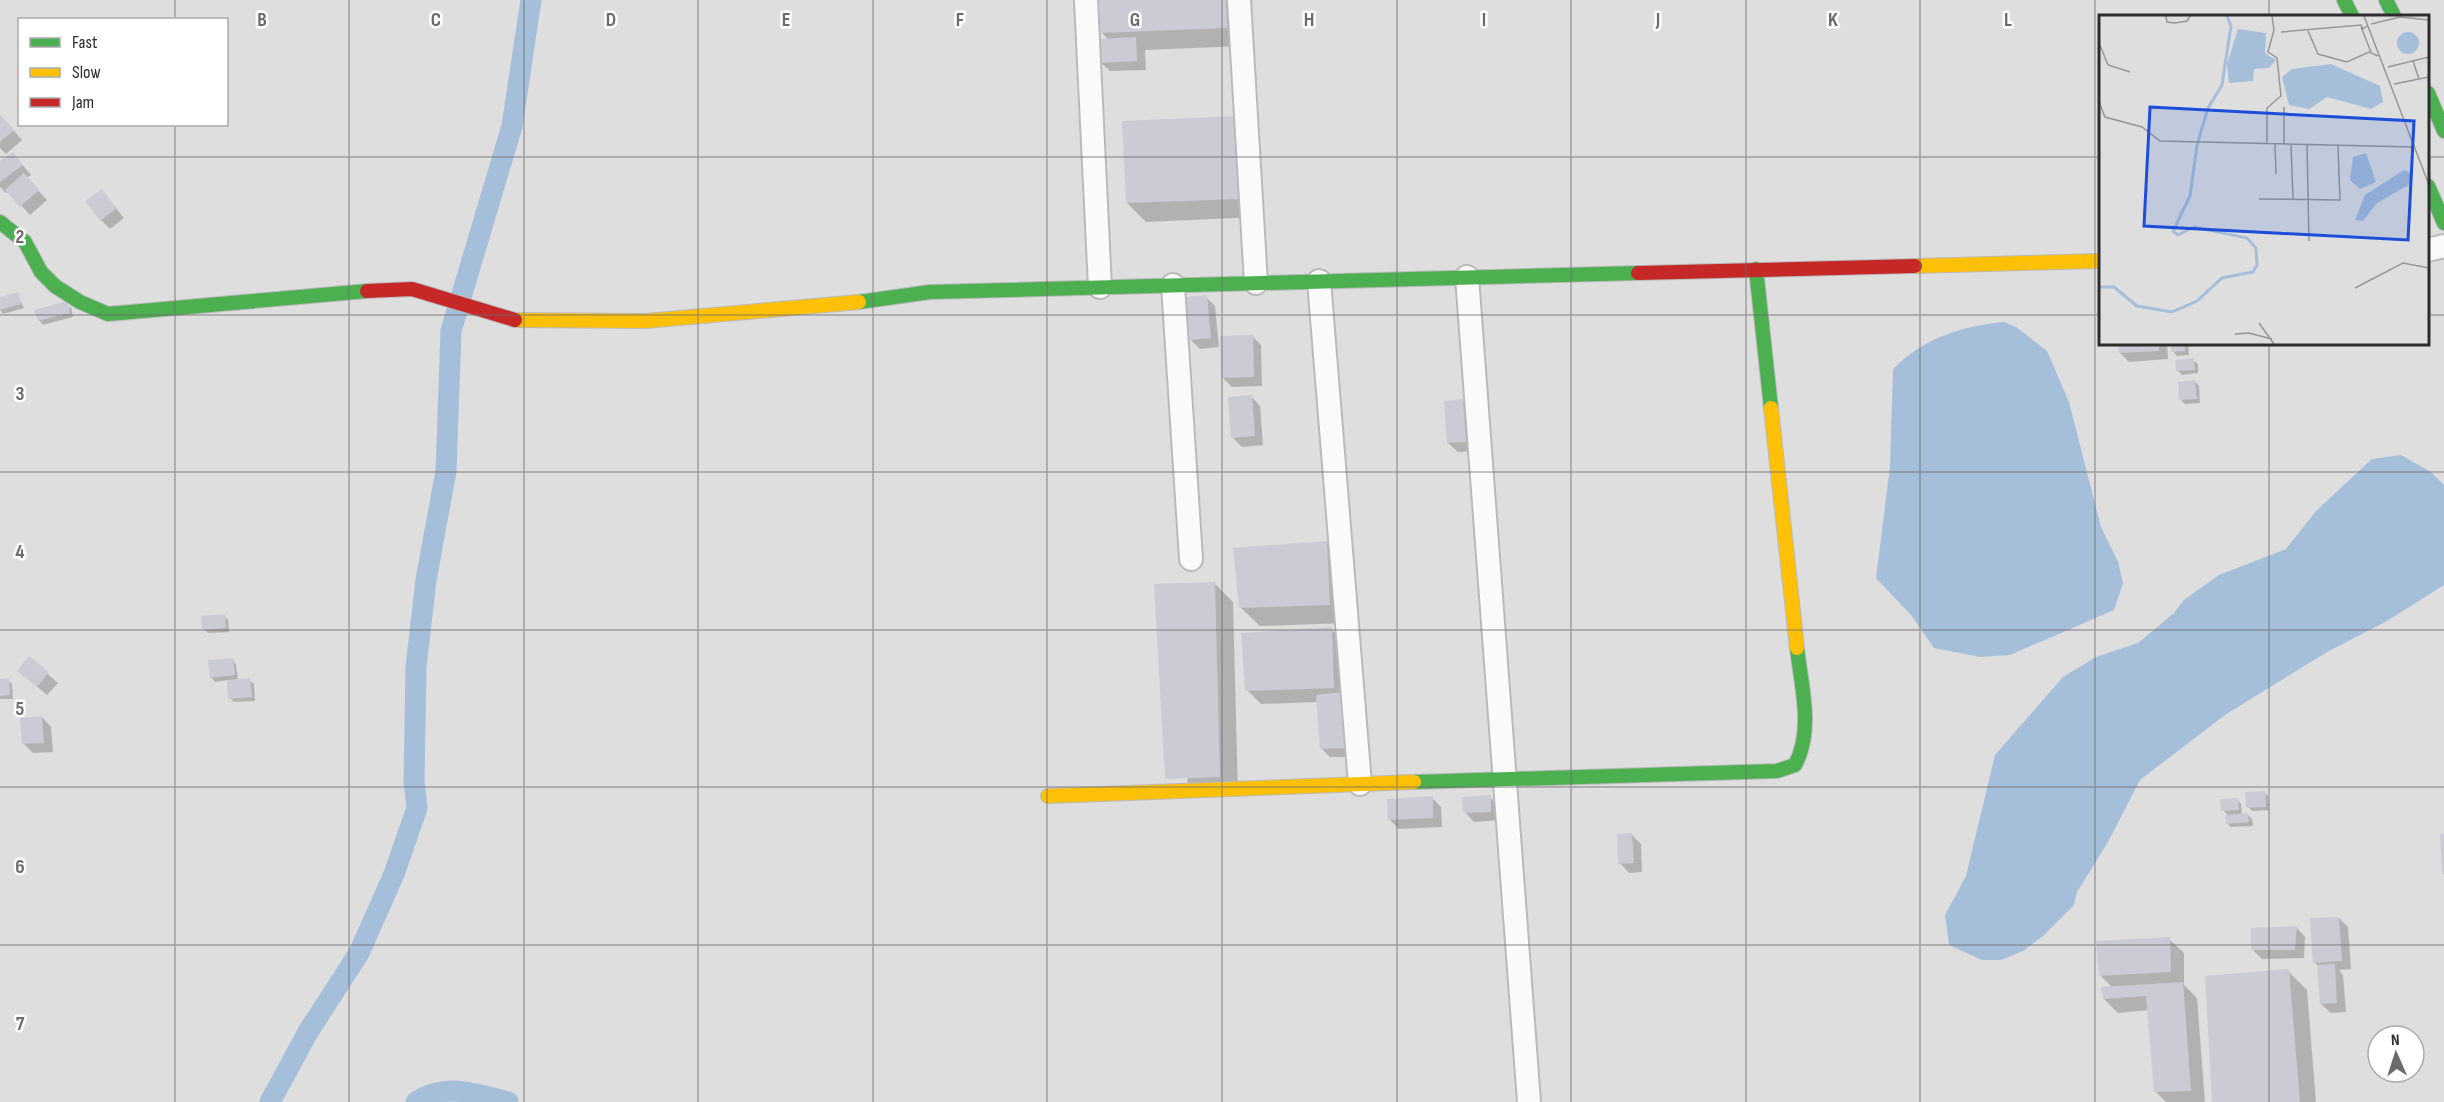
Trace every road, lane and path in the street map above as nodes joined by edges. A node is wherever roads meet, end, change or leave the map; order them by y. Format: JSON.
{"nodes":[{"id":1,"x":1086,"y":0,"type":"edge"},
{"id":2,"x":1239,"y":0,"type":"edge"},
{"id":3,"x":2344,"y":0,"type":"edge"},
{"id":4,"x":2386,"y":0,"type":"edge"},
{"id":5,"x":2352,"y":15,"type":"edge"},
{"id":6,"x":2394,"y":15,"type":"edge"},
{"id":7,"x":2429,"y":97,"type":"edge"},
{"id":8,"x":2444,"y":131,"type":"edge"},
{"id":9,"x":2429,"y":190,"type":"edge"},
{"id":10,"x":0,"y":222,"type":"edge"},
{"id":11,"x":2444,"y":223,"type":"edge"},
{"id":12,"x":2444,"y":246,"type":"edge"},
{"id":13,"x":2429,"y":250,"type":"edge"},
{"id":14,"x":2099,"y":261,"type":"edge"},
{"id":15,"x":1756,"y":269,"type":"junction"},
{"id":16,"x":1467,"y":277,"type":"junction"},
{"id":17,"x":1319,"y":281,"type":"junction"},
{"id":18,"x":1256,"y":283,"type":"junction"},
{"id":19,"x":1173,"y":285,"type":"junction"},
{"id":20,"x":1100,"y":287,"type":"junction"},
{"id":21,"x":1191,"y":559,"type":"dead end"},
{"id":22,"x":1505,"y":778,"type":"junction"},
{"id":23,"x":1360,"y":784,"type":"junction"},
{"id":24,"x":1048,"y":796,"type":"dead end"},
{"id":25,"x":1529,"y":1102,"type":"edge"}],
"edges":[{"from":1,"to":20,"type":"street"},
{"from":2,"to":18,"type":"street"},
{"from":3,"to":5,"type":"main road"},
{"from":4,"to":6,"type":"main road"},
{"from":7,"to":8,"type":"main road"},
{"from":9,"to":11,"type":"main road"},
{"from":10,"to":20,"type":"main road"},
{"from":12,"to":13,"type":"street"},
{"from":14,"to":15,"type":"main road"},
{"from":15,"to":16,"type":"main road"},
{"from":15,"to":22,"type":"main road"},
{"from":16,"to":17,"type":"main road"},
{"from":16,"to":22,"type":"street"},
{"from":17,"to":18,"type":"main road"},
{"from":17,"to":23,"type":"street"},
{"from":18,"to":19,"type":"main road"},
{"from":19,"to":20,"type":"main road"},
{"from":19,"to":21,"type":"street"},
{"from":22,"to":23,"type":"main road"},
{"from":22,"to":25,"type":"street"},
{"from":23,"to":24,"type":"main road"}]}
